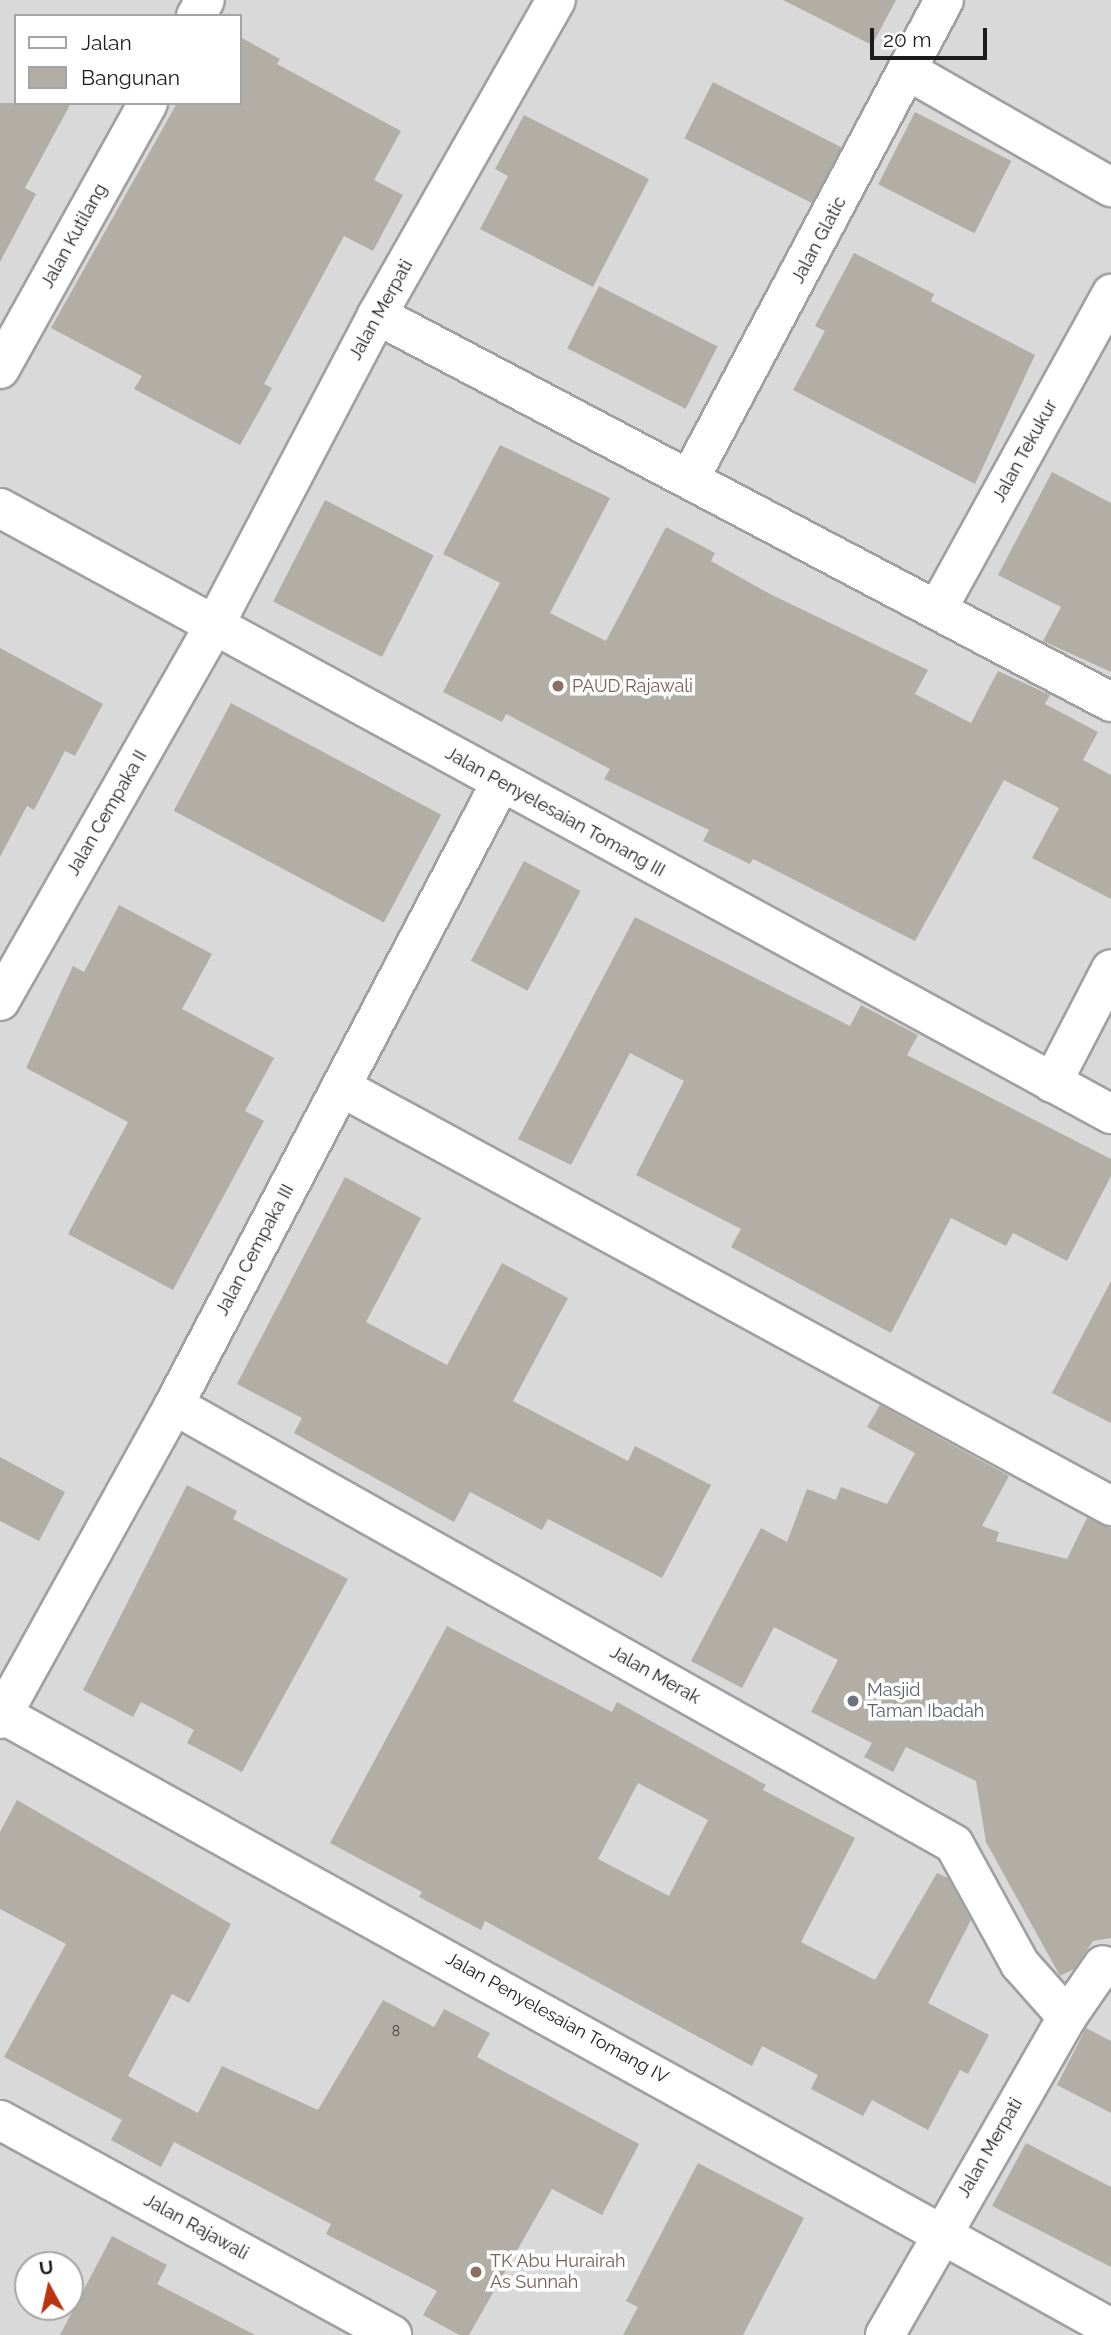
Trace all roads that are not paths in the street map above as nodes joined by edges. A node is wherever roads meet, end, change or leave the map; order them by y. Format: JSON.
{"nodes":[{"id":1,"x":556,"y":0,"type":"edge"},
{"id":2,"x":944,"y":0,"type":"edge"},
{"id":3,"x":910,"y":72,"type":"junction"},
{"id":4,"x":147,"y":105,"type":"edge"},
{"id":5,"x":1111,"y":187,"type":"edge"},
{"id":6,"x":1111,"y":295,"type":"edge"},
{"id":7,"x":377,"y":315,"type":"junction"},
{"id":8,"x":0,"y":369,"type":"edge"},
{"id":9,"x":690,"y":478,"type":"junction"},
{"id":10,"x":0,"y":508,"type":"edge"},
{"id":11,"x":938,"y":608,"type":"junction"},
{"id":12,"x":214,"y":626,"type":"junction"},
{"id":13,"x":1111,"y":702,"type":"edge"},
{"id":14,"x":501,"y":782,"type":"junction"},
{"id":15,"x":1111,"y":969,"type":"edge"},
{"id":16,"x":0,"y":1001,"type":"edge"},
{"id":17,"x":1052,"y":1083,"type":"junction"},
{"id":18,"x":341,"y":1087,"type":"junction"},
{"id":19,"x":1111,"y":1114,"type":"edge"},
{"id":20,"x":174,"y":1405,"type":"junction"},
{"id":21,"x":1111,"y":1506,"type":"edge"},
{"id":22,"x":1,"y":1716,"type":"edge"},
{"id":23,"x":1103,"y":1965,"type":"dead end"},
{"id":24,"x":1067,"y":2017,"type":"junction"},
{"id":25,"x":0,"y":2120,"type":"edge"},
{"id":26,"x":941,"y":2231,"type":"junction"},
{"id":27,"x":1111,"y":2328,"type":"edge"},
{"id":28,"x":392,"y":2335,"type":"edge"},
{"id":29,"x":885,"y":2335,"type":"edge"}],
"edges":[{"from":1,"to":7,"type":"street","name":"Jalan Merpati"},
{"from":2,"to":3,"type":"street","name":"Jalan Glatic"},
{"from":3,"to":5,"type":"street"},
{"from":3,"to":9,"type":"street","name":"Jalan Glatic"},
{"from":4,"to":8,"type":"street","name":"Jalan Kutilang"},
{"from":6,"to":11,"type":"street","name":"Jalan Tekukur"},
{"from":7,"to":9,"type":"street"},
{"from":7,"to":12,"type":"street","name":"Jalan Merpati"},
{"from":9,"to":11,"type":"street"},
{"from":10,"to":12,"type":"street","name":"Jalan Penyelesaian Tomang III"},
{"from":11,"to":13,"type":"street"},
{"from":12,"to":14,"type":"street","name":"Jalan Penyelesaian Tomang III"},
{"from":12,"to":16,"type":"street","name":"Jalan Cempaka II"},
{"from":14,"to":17,"type":"street","name":"Jalan Penyelesaian Tomang III"},
{"from":14,"to":18,"type":"street","name":"Jalan Cempaka III"},
{"from":15,"to":17,"type":"street"},
{"from":17,"to":19,"type":"street","name":"Jalan Penyelesaian Tomang III"},
{"from":18,"to":20,"type":"street","name":"Jalan Cempaka III"},
{"from":18,"to":21,"type":"street"},
{"from":20,"to":22,"type":"street","name":"Jalan Cempaka III"},
{"from":20,"to":24,"type":"street","name":"Jalan Merak"},
{"from":22,"to":26,"type":"street","name":"Jalan Penyelesaian Tomang IV"},
{"from":23,"to":24,"type":"street","name":"Jalan Merpati"},
{"from":24,"to":26,"type":"street","name":"Jalan Merpati"},
{"from":25,"to":28,"type":"street","name":"Jalan Rajawali"},
{"from":26,"to":27,"type":"street","name":"Jalan Penyelesaian Tomang IV"},
{"from":26,"to":29,"type":"street","name":"Jalan Merpati"}]}
